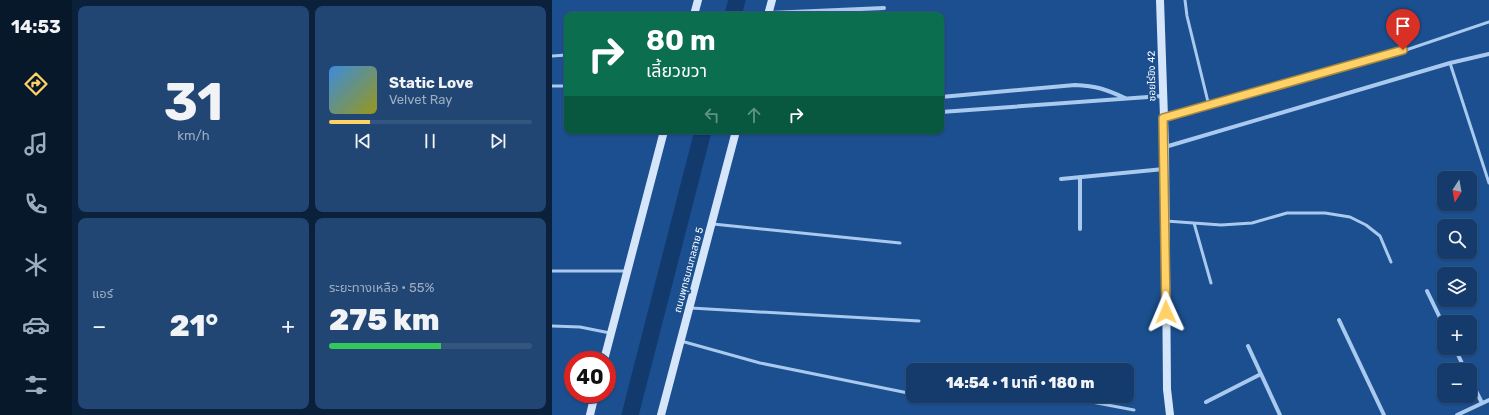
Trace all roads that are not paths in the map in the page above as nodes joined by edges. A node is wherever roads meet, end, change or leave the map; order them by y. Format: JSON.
{"nodes":[{"id":1,"x":698,"y":0,"type":"edge"},
{"id":2,"x":772,"y":0,"type":"edge"},
{"id":3,"x":1160,"y":0,"type":"edge"},
{"id":4,"x":1185,"y":0,"type":"edge"},
{"id":5,"x":884,"y":8,"type":"dead end"},
{"id":6,"x":695,"y":12,"type":"edge"},
{"id":7,"x":769,"y":12,"type":"edge"},
{"id":8,"x":807,"y":12,"type":"edge"},
{"id":9,"x":1489,"y":22,"type":"edge"},
{"id":10,"x":1489,"y":54,"type":"edge"},
{"id":11,"x":564,"y":55,"type":"edge"},
{"id":12,"x":552,"y":56,"type":"edge"},
{"id":13,"x":1450,"y":63,"type":"junction"},
{"id":14,"x":552,"y":86,"type":"edge"},
{"id":15,"x":564,"y":86,"type":"edge"},
{"id":16,"x":1162,"y":96,"type":"junction"},
{"id":17,"x":944,"y":97,"type":"edge"},
{"id":18,"x":1125,"y":98,"type":"junction"},
{"id":19,"x":1209,"y":106,"type":"junction"},
{"id":20,"x":944,"y":112,"type":"edge"},
{"id":21,"x":1163,"y":118,"type":"junction"},
{"id":22,"x":663,"y":134,"type":"edge"},
{"id":23,"x":735,"y":134,"type":"edge"},
{"id":24,"x":1165,"y":147,"type":"junction"},
{"id":25,"x":1164,"y":169,"type":"junction"},
{"id":26,"x":1080,"y":177,"type":"junction"},
{"id":27,"x":1061,"y":179,"type":"dead end"},
{"id":28,"x":1489,"y":183,"type":"edge"},
{"id":29,"x":1165,"y":221,"type":"junction"},
{"id":30,"x":1194,"y":223,"type":"junction"},
{"id":31,"x":711,"y":224,"type":"junction"},
{"id":32,"x":1080,"y":229,"type":"dead end"},
{"id":33,"x":900,"y":243,"type":"dead end"},
{"id":34,"x":1391,"y":262,"type":"dead end"},
{"id":35,"x":552,"y":271,"type":"edge"},
{"id":36,"x":629,"y":271,"type":"junction"},
{"id":37,"x":1210,"y":283,"type":"dead end"},
{"id":38,"x":1427,"y":291,"type":"dead end"},
{"id":39,"x":689,"y":308,"type":"junction"},
{"id":40,"x":1439,"y":315,"type":"edge"},
{"id":41,"x":1340,"y":320,"type":"dead end"},
{"id":42,"x":919,"y":321,"type":"dead end"},
{"id":43,"x":552,"y":326,"type":"edge"},
{"id":44,"x":612,"y":333,"type":"junction"},
{"id":45,"x":680,"y":341,"type":"junction"},
{"id":46,"x":1248,"y":346,"type":"dead end"},
{"id":47,"x":607,"y":351,"type":"edge"},
{"id":48,"x":1261,"y":374,"type":"junction"},
{"id":49,"x":906,"y":393,"type":"edge"},
{"id":50,"x":1477,"y":394,"type":"edge"},
{"id":51,"x":1489,"y":400,"type":"edge"},
{"id":52,"x":1206,"y":402,"type":"dead end"},
{"id":53,"x":593,"y":403,"type":"edge"},
{"id":54,"x":1097,"y":403,"type":"edge"},
{"id":55,"x":1482,"y":404,"type":"junction"},
{"id":56,"x":1134,"y":410,"type":"dead end"},
{"id":57,"x":590,"y":415,"type":"edge"},
{"id":58,"x":661,"y":415,"type":"edge"},
{"id":59,"x":1170,"y":415,"type":"edge"},
{"id":60,"x":1280,"y":415,"type":"edge"},
{"id":61,"x":1384,"y":415,"type":"edge"},
{"id":62,"x":1457,"y":415,"type":"edge"}],
"edges":[{"from":1,"to":6,"type":"main road"},
{"from":2,"to":7,"type":"main road"},
{"from":3,"to":16,"type":"main road","name":"ซอยไร่ขิง 42"},
{"from":4,"to":19,"type":"lane"},
{"from":5,"to":8,"type":"street"},
{"from":9,"to":19,"type":"lane"},
{"from":10,"to":13,"type":"street"},
{"from":11,"to":12,"type":"lane"},
{"from":13,"to":24,"type":"street"},
{"from":13,"to":28,"type":"lane"},
{"from":14,"to":15,"type":"lane"},
{"from":16,"to":18,"type":"street"},
{"from":16,"to":21,"type":"main road","name":"ซอยไร่ขิง 42"},
{"from":17,"to":18,"type":"street"},
{"from":18,"to":20,"type":"street"},
{"from":19,"to":21,"type":"lane"},
{"from":21,"to":24,"type":"main road","name":"ซอยไร่ขิง 42"},
{"from":22,"to":36,"type":"main road"},
{"from":23,"to":31,"type":"main road","name":"ถนนพุทธมณฑลสาย 5"},
{"from":24,"to":25,"type":"main road","name":"ซอยไร่ขิง 42"},
{"from":25,"to":26,"type":"street"},
{"from":25,"to":29,"type":"main road","name":"ซอยไร่ขิง 42"},
{"from":26,"to":27,"type":"street"},
{"from":26,"to":32,"type":"street"},
{"from":29,"to":30,"type":"lane"},
{"from":29,"to":59,"type":"main road","name":"ซอยไร่ขิง 42"},
{"from":30,"to":34,"type":"lane"},
{"from":30,"to":37,"type":"lane"},
{"from":31,"to":33,"type":"lane"},
{"from":31,"to":39,"type":"main road","name":"ถนนพุทธมณฑลสาย 5"},
{"from":35,"to":36,"type":"lane"},
{"from":36,"to":44,"type":"main road"},
{"from":38,"to":40,"type":"street"},
{"from":39,"to":42,"type":"lane"},
{"from":39,"to":45,"type":"main road","name":"ถนนพุทธมณฑลสาย 5"},
{"from":41,"to":61,"type":"street"},
{"from":43,"to":44,"type":"lane"},
{"from":44,"to":47,"type":"main road"},
{"from":45,"to":49,"type":"lane"},
{"from":45,"to":58,"type":"main road","name":"ถนนพุทธมณฑลสาย 5"},
{"from":46,"to":48,"type":"street"},
{"from":48,"to":52,"type":"street"},
{"from":48,"to":60,"type":"street"},
{"from":50,"to":55,"type":"street"},
{"from":51,"to":55,"type":"street"},
{"from":53,"to":57,"type":"main road"},
{"from":54,"to":56,"type":"lane"},
{"from":55,"to":62,"type":"street"}]}
